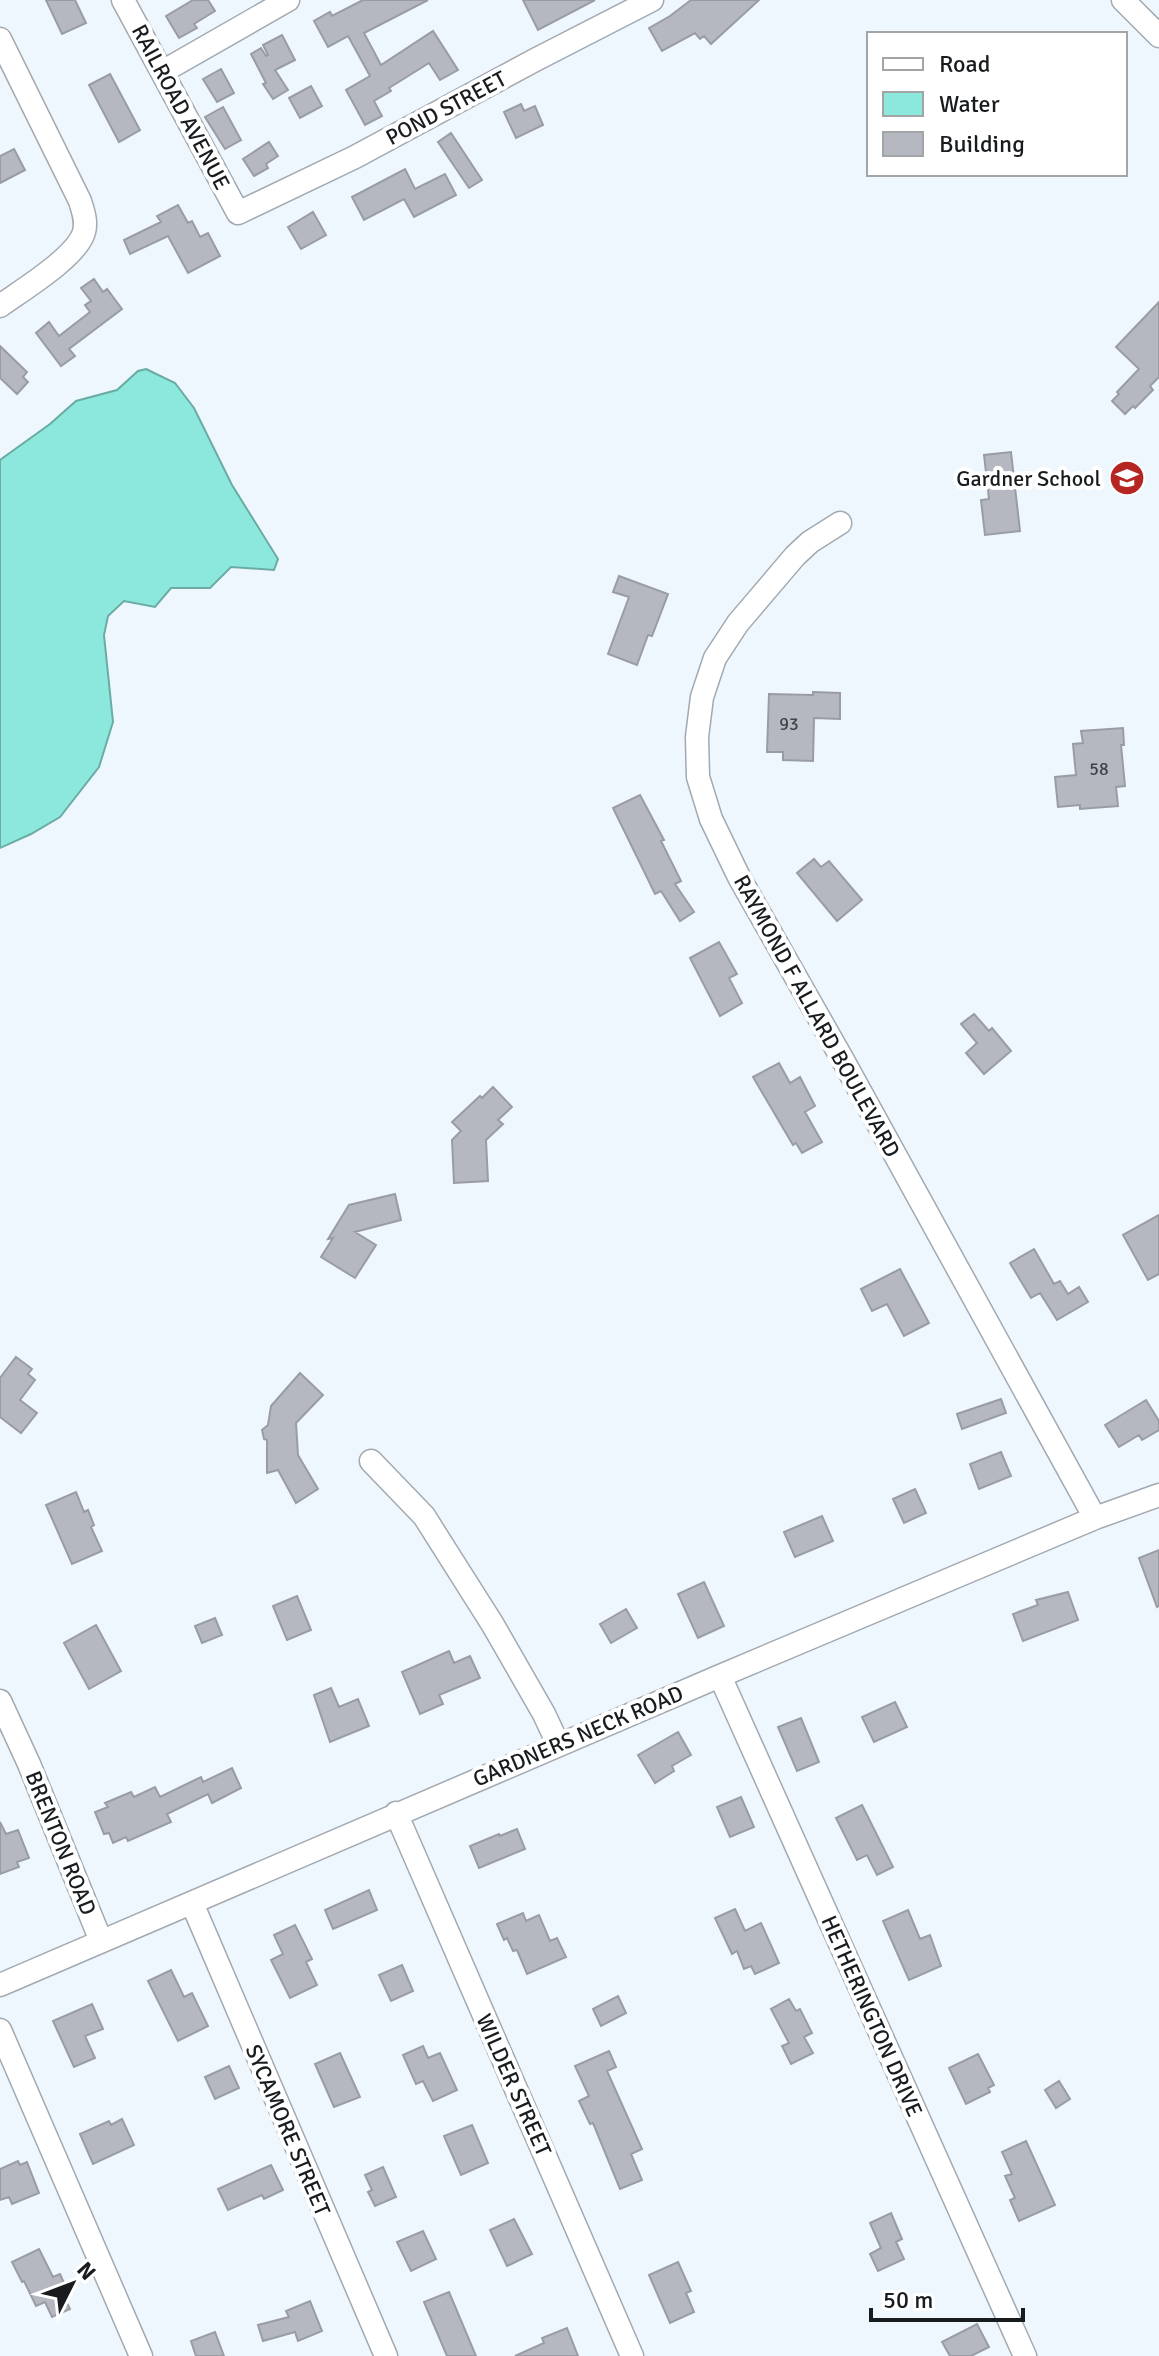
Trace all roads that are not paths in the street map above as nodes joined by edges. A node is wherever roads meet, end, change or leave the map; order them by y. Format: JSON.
{"nodes":[{"id":1,"x":123,"y":0,"type":"edge"},
{"id":2,"x":288,"y":0,"type":"edge"},
{"id":3,"x":652,"y":0,"type":"edge"},
{"id":4,"x":1123,"y":0,"type":"edge"},
{"id":5,"x":615,"y":9,"type":"edge"},
{"id":6,"x":1159,"y":36,"type":"edge"},
{"id":7,"x":0,"y":39,"type":"edge"},
{"id":8,"x":162,"y":72,"type":"junction"},
{"id":9,"x":238,"y":213,"type":"joint"},
{"id":10,"x":0,"y":306,"type":"edge"},
{"id":11,"x":840,"y":523,"type":"dead end"},
{"id":12,"x":371,"y":1461,"type":"dead end"},
{"id":13,"x":1159,"y":1495,"type":"edge"},
{"id":14,"x":1095,"y":1518,"type":"junction"},
{"id":15,"x":720,"y":1676,"type":"junction"},
{"id":16,"x":0,"y":1701,"type":"edge"},
{"id":17,"x":558,"y":1744,"type":"junction"},
{"id":18,"x":396,"y":1813,"type":"junction"},
{"id":19,"x":192,"y":1903,"type":"junction"},
{"id":20,"x":101,"y":1941,"type":"junction"},
{"id":21,"x":0,"y":1985,"type":"edge"},
{"id":22,"x":0,"y":2030,"type":"edge"},
{"id":23,"x":141,"y":2356,"type":"edge"},
{"id":24,"x":386,"y":2356,"type":"edge"},
{"id":25,"x":632,"y":2356,"type":"edge"},
{"id":26,"x":1025,"y":2356,"type":"edge"}],
"edges":[{"from":1,"to":8,"type":"street","name":"RAILROAD AVENUE"},
{"from":2,"to":8,"type":"street"},
{"from":3,"to":5,"type":"street","name":"POND STREET"},
{"from":4,"to":6,"type":"street"},
{"from":5,"to":9,"type":"street","name":"POND STREET"},
{"from":7,"to":10,"type":"street"},
{"from":8,"to":9,"type":"street","name":"RAILROAD AVENUE"},
{"from":11,"to":14,"type":"street","name":"RAYMOND F ALLARD BOULEVARD"},
{"from":12,"to":17,"type":"street"},
{"from":13,"to":14,"type":"street","name":"GARDNERS NECK ROAD"},
{"from":14,"to":15,"type":"street","name":"GARDNERS NECK ROAD"},
{"from":15,"to":17,"type":"street","name":"GARDNERS NECK ROAD"},
{"from":15,"to":26,"type":"street","name":"HETHERINGTON DRIVE"},
{"from":16,"to":20,"type":"street","name":"BRENTON ROAD"},
{"from":17,"to":18,"type":"street","name":"GARDNERS NECK ROAD"},
{"from":18,"to":19,"type":"street","name":"GARDNERS NECK ROAD"},
{"from":18,"to":25,"type":"street","name":"WILDER STREET"},
{"from":19,"to":20,"type":"street","name":"GARDNERS NECK ROAD"},
{"from":19,"to":24,"type":"street","name":"SYCAMORE STREET"},
{"from":20,"to":21,"type":"street","name":"GARDNERS NECK ROAD"},
{"from":22,"to":23,"type":"street"}]}
